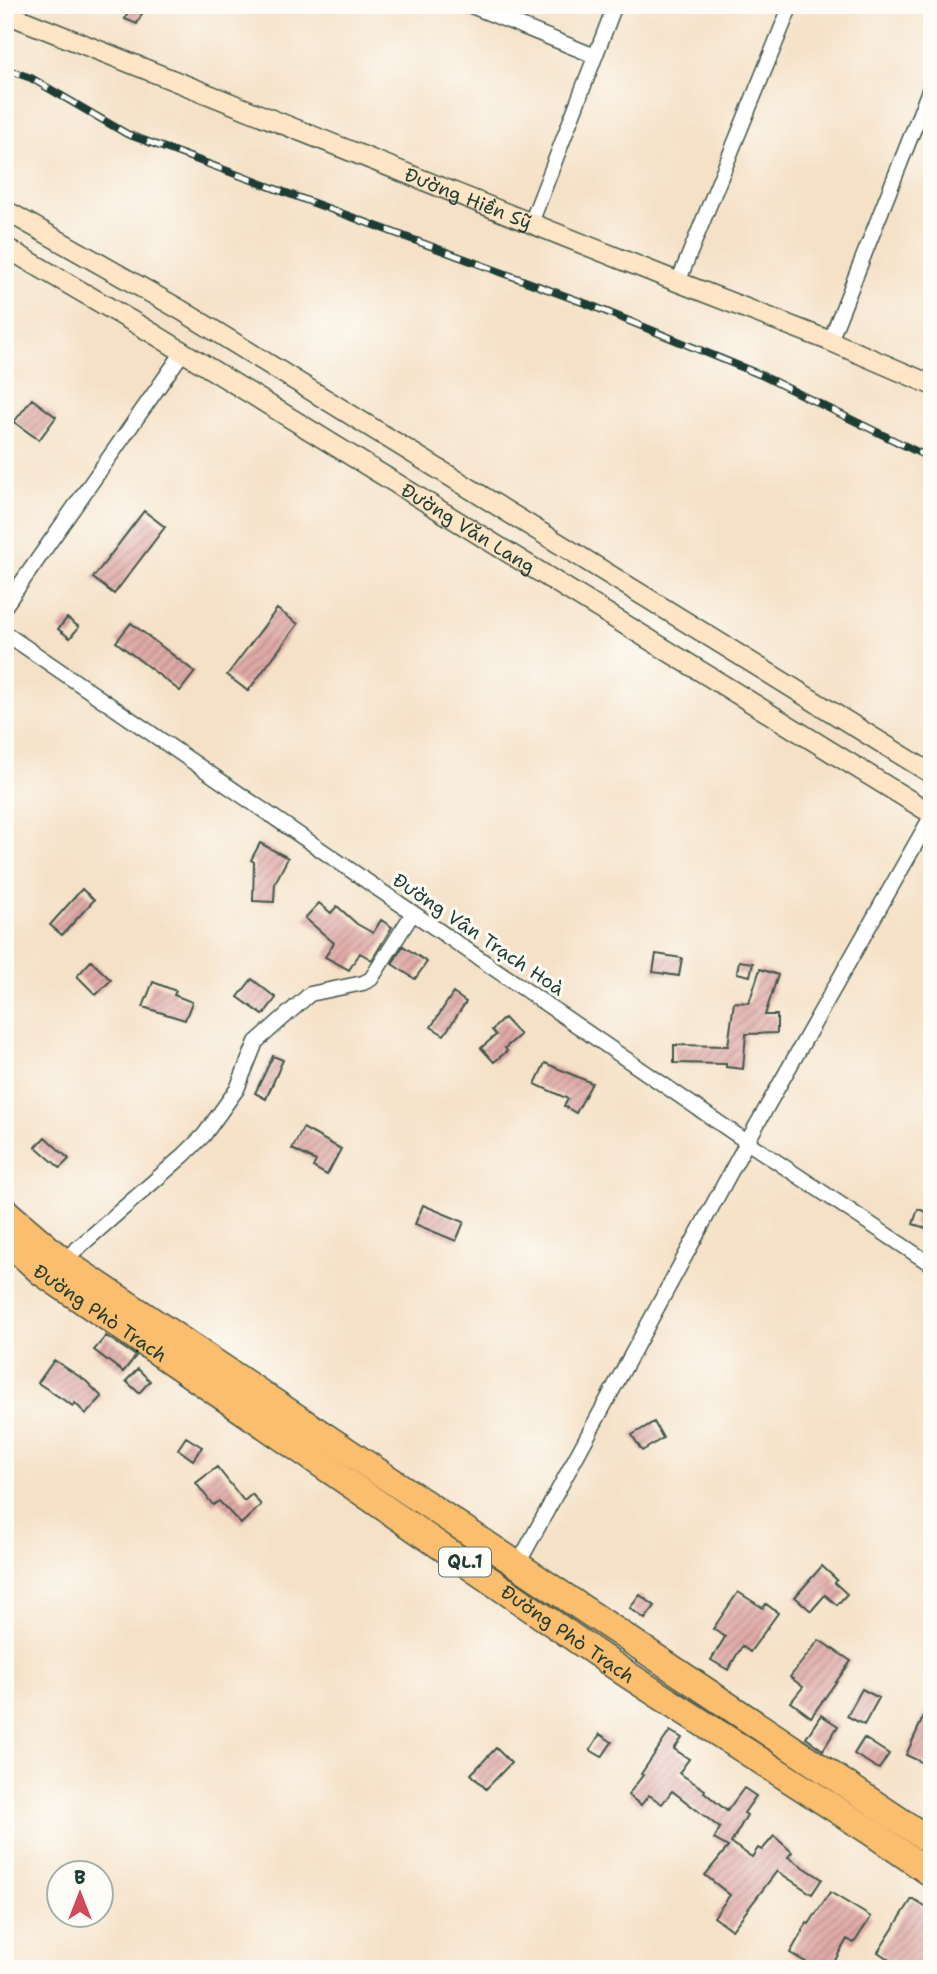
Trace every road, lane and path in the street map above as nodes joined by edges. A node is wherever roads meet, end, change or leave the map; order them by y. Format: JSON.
{"nodes":[{"id":1,"x":469,"y":5,"type":"edge"},
{"id":2,"x":615,"y":5,"type":"edge"},
{"id":3,"x":791,"y":5,"type":"edge"},
{"id":4,"x":5,"y":13,"type":"edge"},
{"id":5,"x":595,"y":56,"type":"junction"},
{"id":6,"x":932,"y":83,"type":"edge"},
{"id":7,"x":5,"y":210,"type":"edge"},
{"id":8,"x":531,"y":223,"type":"junction"},
{"id":9,"x":5,"y":247,"type":"edge"},
{"id":10,"x":678,"y":282,"type":"junction"},
{"id":11,"x":830,"y":341,"type":"junction"},
{"id":12,"x":183,"y":352,"type":"junction"},
{"id":13,"x":932,"y":385,"type":"edge"},
{"id":14,"x":5,"y":606,"type":"edge"},
{"id":15,"x":5,"y":633,"type":"edge"},
{"id":16,"x":932,"y":774,"type":"edge"},
{"id":17,"x":932,"y":815,"type":"edge"},
{"id":18,"x":413,"y":912,"type":"junction"},
{"id":19,"x":747,"y":1142,"type":"junction"},
{"id":20,"x":5,"y":1211,"type":"edge"},
{"id":21,"x":5,"y":1239,"type":"edge"},
{"id":22,"x":63,"y":1261,"type":"junction"},
{"id":23,"x":932,"y":1265,"type":"edge"},
{"id":24,"x":235,"y":1390,"type":"junction"},
{"id":25,"x":517,"y":1566,"type":"junction"},
{"id":26,"x":643,"y":1651,"type":"junction"},
{"id":27,"x":628,"y":1675,"type":"junction"},
{"id":28,"x":878,"y":1821,"type":"junction"},
{"id":29,"x":932,"y":1842,"type":"edge"},
{"id":30,"x":932,"y":1874,"type":"edge"}],
"edges":[{"from":1,"to":5,"type":"street"},
{"from":2,"to":5,"type":"street"},
{"from":3,"to":10,"type":"street"},
{"from":4,"to":8,"type":"street","name":"Đường Hiền Sỹ"},
{"from":5,"to":8,"type":"street"},
{"from":6,"to":11,"type":"street"},
{"from":7,"to":16,"type":"street","name":"Đường Văn Lang"},
{"from":8,"to":10,"type":"street","name":"Đường Hiền Sỹ"},
{"from":9,"to":12,"type":"street","name":"Đường Văn Lang"},
{"from":10,"to":11,"type":"street","name":"Đường Hiền Sỹ"},
{"from":11,"to":13,"type":"street","name":"Đường Hiền Sỹ"},
{"from":12,"to":14,"type":"street"},
{"from":12,"to":17,"type":"street","name":"Đường Văn Lang"},
{"from":15,"to":18,"type":"street","name":"Đường Vân Trạch Hoà"},
{"from":17,"to":19,"type":"street"},
{"from":18,"to":19,"type":"street","name":"Đường Vân Trạch Hoà"},
{"from":18,"to":22,"type":"street"},
{"from":19,"to":23,"type":"street","name":"Đường Vân Trạch Hoà"},
{"from":19,"to":25,"type":"street"},
{"from":20,"to":22,"type":"highway","name":"Đường Phò Trạch","number":"QL.1"},
{"from":21,"to":24,"type":"highway","name":"Đường Phò Trạch","number":"QL.1"},
{"from":22,"to":24,"type":"highway","name":"Đường Phò Trạch","number":"QL.1"},
{"from":24,"to":25,"type":"highway","name":"Đường Phò Trạch","number":"QL.1"},
{"from":24,"to":27,"type":"highway","name":"Đường Phò Trạch","number":"QL.1"},
{"from":25,"to":26,"type":"highway","name":"Đường Phò Trạch","number":"QL.1"},
{"from":26,"to":27,"type":"highway"},
{"from":26,"to":28,"type":"highway","name":"Đường Phò Trạch","number":"QL.1"},
{"from":27,"to":28,"type":"highway","name":"Đường Phò Trạch","number":"QL.1"},
{"from":28,"to":29,"type":"highway","name":"Đường Phò Trạch","number":"QL.1"},
{"from":28,"to":30,"type":"highway","name":"Đường Phò Trạch","number":"QL.1"}]}
